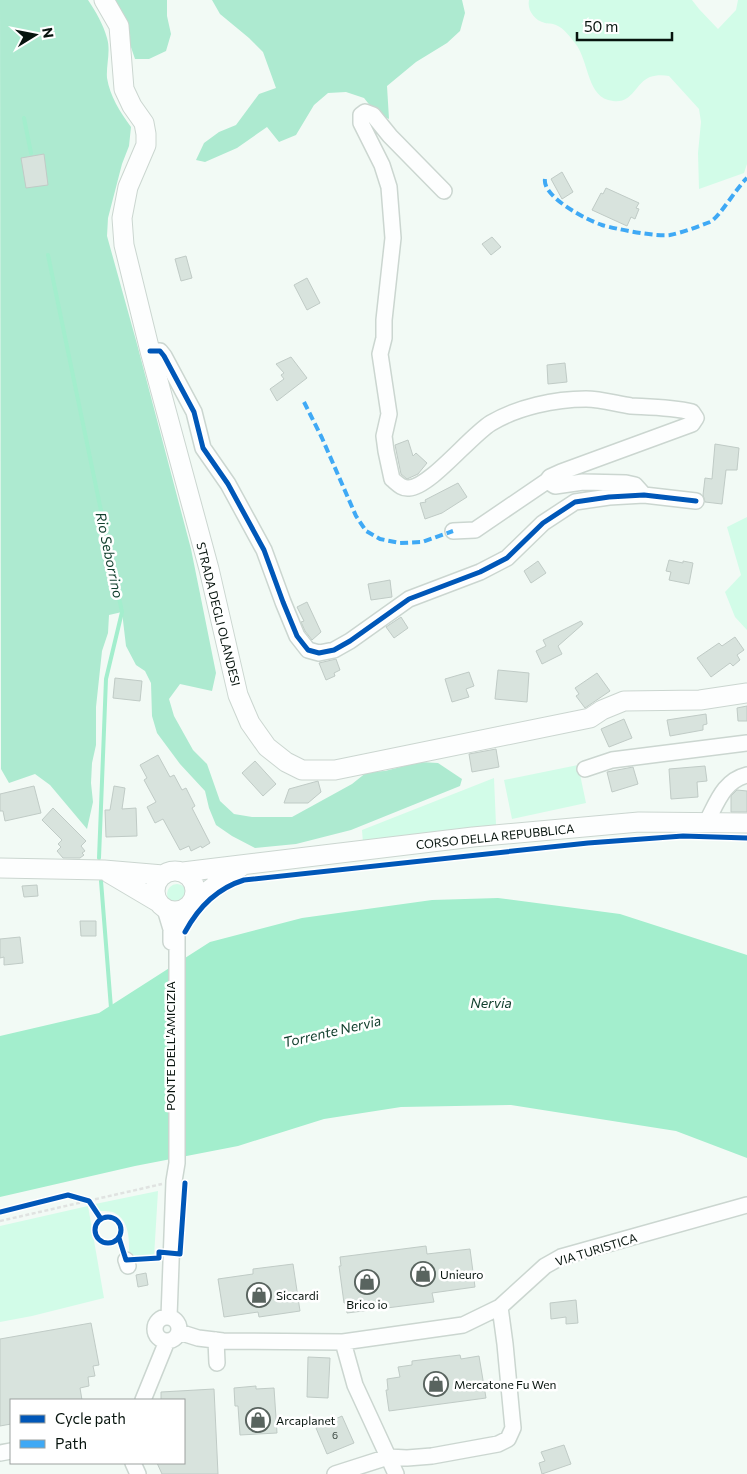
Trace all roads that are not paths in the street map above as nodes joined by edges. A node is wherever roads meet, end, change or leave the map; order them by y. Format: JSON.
{"nodes":[{"id":1,"x":104,"y":0,"type":"edge"},
{"id":2,"x":444,"y":191,"type":"dead end"},
{"id":3,"x":150,"y":351,"type":"junction"},
{"id":4,"x":547,"y":481,"type":"junction"},
{"id":5,"x":644,"y":495,"type":"junction"},
{"id":6,"x":696,"y":501,"type":"dead end"},
{"id":7,"x":453,"y":531,"type":"dead end"},
{"id":8,"x":747,"y":693,"type":"edge"},
{"id":9,"x":747,"y":743,"type":"edge"},
{"id":10,"x":585,"y":769,"type":"dead end"},
{"id":11,"x":747,"y":775,"type":"edge"},
{"id":12,"x":706,"y":823,"type":"junction"},
{"id":13,"x":747,"y":824,"type":"edge"},
{"id":14,"x":244,"y":865,"type":"junction"},
{"id":15,"x":0,"y":868,"type":"edge"},
{"id":16,"x":104,"y":870,"type":"junction"},
{"id":17,"x":183,"y":872,"type":"junction"},
{"id":18,"x":163,"y":875,"type":"junction"},
{"id":19,"x":161,"y":905,"type":"junction"},
{"id":20,"x":189,"y":906,"type":"junction"},
{"id":21,"x":174,"y":929,"type":"junction"},
{"id":22,"x":747,"y":1205,"type":"edge"},
{"id":23,"x":500,"y":1307,"type":"junction"},
{"id":24,"x":169,"y":1316,"type":"junction"},
{"id":25,"x":179,"y":1332,"type":"junction"},
{"id":26,"x":216,"y":1340,"type":"junction"},
{"id":27,"x":166,"y":1341,"type":"junction"},
{"id":28,"x":343,"y":1342,"type":"junction"},
{"id":29,"x":217,"y":1363,"type":"dead end"},
{"id":30,"x":143,"y":1399,"type":"edge"},
{"id":31,"x":388,"y":1457,"type":"junction"},
{"id":32,"x":336,"y":1474,"type":"edge"},
{"id":33,"x":396,"y":1474,"type":"edge"}],
"edges":[{"from":1,"to":3,"type":"main road","name":"STRADA DEGLI OLANDESI"},
{"from":2,"to":4,"type":"street"},
{"from":3,"to":5,"type":"street"},
{"from":3,"to":8,"type":"main road","name":"STRADA DEGLI OLANDESI"},
{"from":4,"to":5,"type":"street"},
{"from":4,"to":7,"type":"street"},
{"from":5,"to":6,"type":"street"},
{"from":9,"to":10,"type":"street"},
{"from":11,"to":12,"type":"street"},
{"from":12,"to":13,"type":"main road","name":"CORSO DELLA REPUBBLICA"},
{"from":12,"to":14,"type":"main road","name":"CORSO DELLA REPUBBLICA"},
{"from":14,"to":17,"type":"main road","name":"CORSO DELLA REPUBBLICA"},
{"from":14,"to":20,"type":"main road","name":"CORSO DELLA REPUBBLICA"},
{"from":15,"to":16,"type":"main road"},
{"from":16,"to":18,"type":"main road"},
{"from":16,"to":19,"type":"main road"},
{"from":17,"to":18,"type":"main road"},
{"from":17,"to":20,"type":"main road"},
{"from":18,"to":19,"type":"main road"},
{"from":19,"to":20,"type":"main road"},
{"from":19,"to":21,"type":"street"},
{"from":20,"to":21,"type":"street"},
{"from":21,"to":24,"type":"street","name":"PONTE DELL'AMICIZIA"},
{"from":22,"to":23,"type":"street","name":"VIA TURISTICA"},
{"from":23,"to":28,"type":"street","name":"VIA TURISTICA"},
{"from":23,"to":31,"type":"street"},
{"from":24,"to":25,"type":"street"},
{"from":24,"to":27,"type":"street"},
{"from":25,"to":26,"type":"street","name":"VIA TURISTICA"},
{"from":25,"to":27,"type":"street"},
{"from":26,"to":28,"type":"street","name":"VIA TURISTICA"},
{"from":26,"to":29,"type":"street"},
{"from":27,"to":30,"type":"street"},
{"from":28,"to":31,"type":"street"},
{"from":31,"to":32,"type":"street"},
{"from":31,"to":33,"type":"street"}]}
